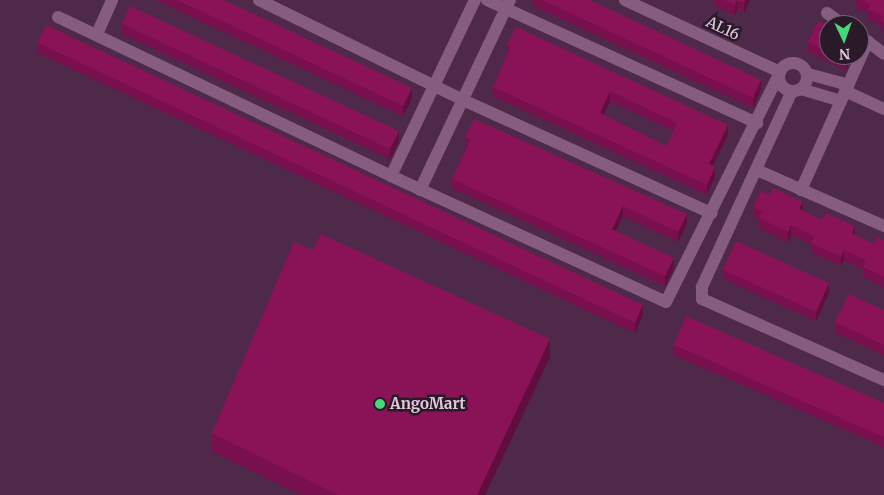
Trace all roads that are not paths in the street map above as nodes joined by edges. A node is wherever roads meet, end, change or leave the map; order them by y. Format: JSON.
{"nodes":[{"id":1,"x":112,"y":0,"type":"edge"},
{"id":2,"x":259,"y":0,"type":"edge"},
{"id":3,"x":474,"y":0,"type":"edge"},
{"id":4,"x":487,"y":0,"type":"edge"},
{"id":5,"x":625,"y":0,"type":"edge"},
{"id":6,"x":508,"y":4,"type":"edge"},
{"id":7,"x":826,"y":13,"type":"dead end"},
{"id":8,"x":829,"y":15,"type":"edge"},
{"id":9,"x":58,"y":16,"type":"dead end"},
{"id":10,"x":97,"y":34,"type":"junction"},
{"id":11,"x":869,"y":42,"type":"edge"},
{"id":12,"x":884,"y":54,"type":"edge"},
{"id":13,"x":854,"y":65,"type":"edge"},
{"id":14,"x":780,"y":72,"type":"junction"},
{"id":15,"x":808,"y":74,"type":"junction"},
{"id":16,"x":435,"y":86,"type":"junction"},
{"id":17,"x":796,"y":90,"type":"junction"},
{"id":18,"x":845,"y":92,"type":"junction"},
{"id":19,"x":464,"y":100,"type":"junction"},
{"id":20,"x":884,"y":109,"type":"edge"},
{"id":21,"x":756,"y":124,"type":"junction"},
{"id":22,"x":757,"y":170,"type":"junction"},
{"id":23,"x":391,"y":176,"type":"junction"},
{"id":24,"x":420,"y":190,"type":"junction"},
{"id":25,"x":801,"y":190,"type":"junction"},
{"id":26,"x":711,"y":213,"type":"junction"},
{"id":27,"x":884,"y":226,"type":"edge"},
{"id":28,"x":884,"y":380,"type":"edge"}],
"edges":[{"from":1,"to":10,"type":"street"},
{"from":2,"to":16,"type":"street"},
{"from":3,"to":16,"type":"street"},
{"from":4,"to":6,"type":"street"},
{"from":5,"to":14,"type":"street","name":"AL16"},
{"from":6,"to":19,"type":"street"},
{"from":6,"to":21,"type":"street"},
{"from":7,"to":8,"type":"street"},
{"from":9,"to":10,"type":"street"},
{"from":10,"to":23,"type":"street"},
{"from":11,"to":12,"type":"street"},
{"from":13,"to":18,"type":"street"},
{"from":14,"to":15,"type":"street"},
{"from":14,"to":17,"type":"street"},
{"from":14,"to":21,"type":"street"},
{"from":15,"to":17,"type":"street"},
{"from":15,"to":18,"type":"street"},
{"from":16,"to":19,"type":"street"},
{"from":16,"to":23,"type":"street"},
{"from":17,"to":18,"type":"street"},
{"from":17,"to":22,"type":"street"},
{"from":18,"to":20,"type":"street"},
{"from":18,"to":25,"type":"street"},
{"from":19,"to":24,"type":"street"},
{"from":19,"to":26,"type":"street"},
{"from":21,"to":26,"type":"street"},
{"from":22,"to":25,"type":"street"},
{"from":22,"to":28,"type":"street"},
{"from":23,"to":24,"type":"street"},
{"from":24,"to":26,"type":"street"},
{"from":25,"to":27,"type":"street"}]}
